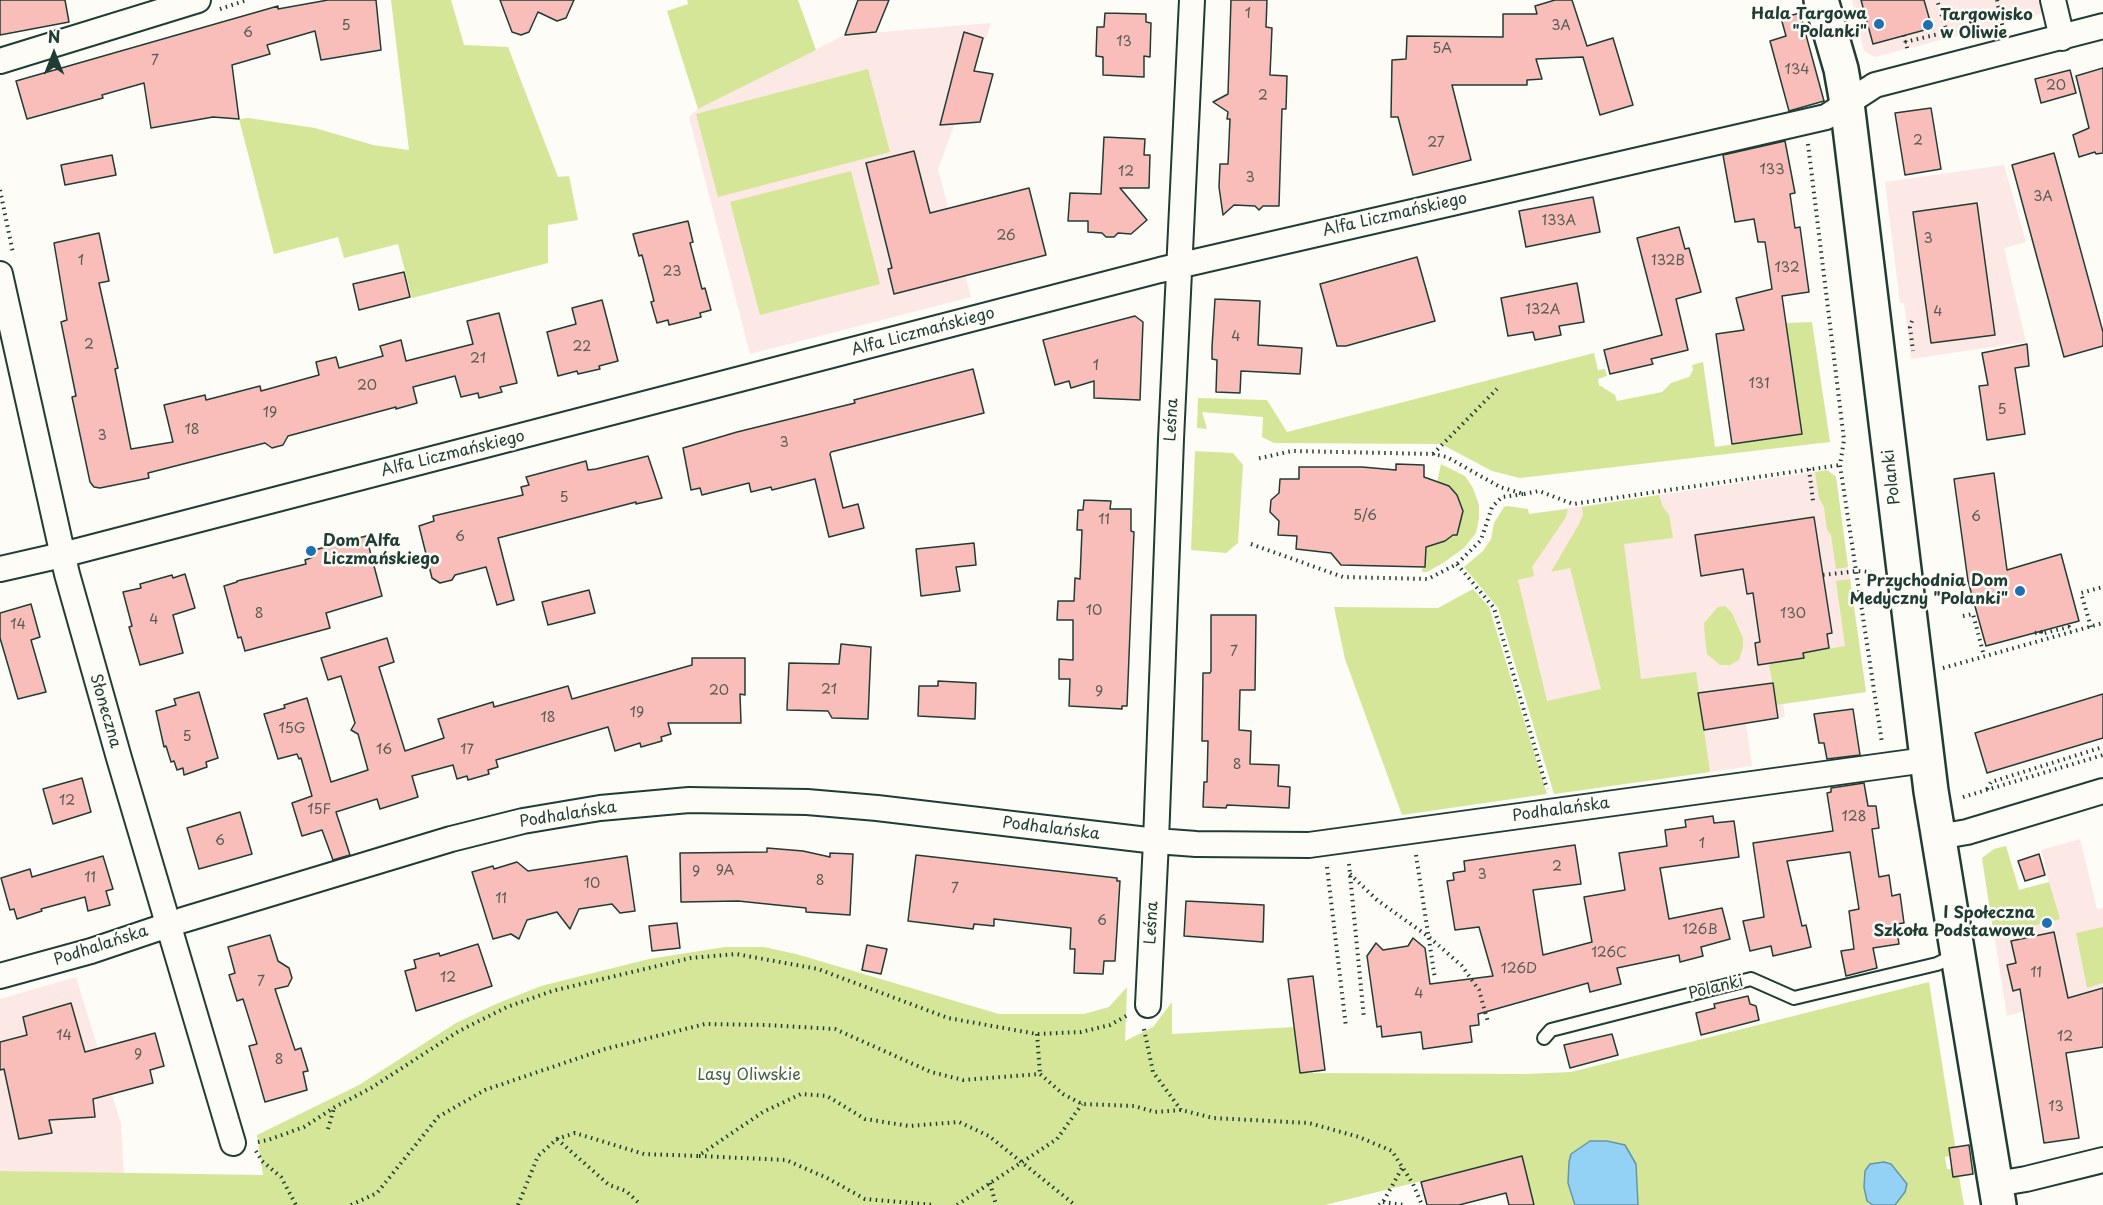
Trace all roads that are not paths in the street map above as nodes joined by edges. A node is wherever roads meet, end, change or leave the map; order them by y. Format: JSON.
{"nodes":[{"id":1,"x":198,"y":0,"type":"edge"},
{"id":2,"x":1192,"y":0,"type":"edge"},
{"id":3,"x":1821,"y":0,"type":"edge"},
{"id":4,"x":2053,"y":0,"type":"edge"},
{"id":5,"x":2103,"y":26,"type":"edge"},
{"id":6,"x":2062,"y":38,"type":"junction"},
{"id":7,"x":0,"y":61,"type":"edge"},
{"id":8,"x":1847,"y":103,"type":"junction"},
{"id":9,"x":1179,"y":266,"type":"junction"},
{"id":10,"x":0,"y":274,"type":"edge"},
{"id":11,"x":62,"y":555,"type":"junction"},
{"id":12,"x":0,"y":569,"type":"edge"},
{"id":13,"x":1926,"y":760,"type":"junction"},
{"id":14,"x":2103,"y":791,"type":"edge"},
{"id":15,"x":1938,"y":837,"type":"junction"},
{"id":16,"x":1156,"y":841,"type":"junction"},
{"id":17,"x":168,"y":925,"type":"junction"},
{"id":18,"x":1957,"y":955,"type":"junction"},
{"id":19,"x":0,"y":976,"type":"edge"},
{"id":20,"x":1146,"y":1016,"type":"road end"},
{"id":21,"x":1544,"y":1038,"type":"dead end"},
{"id":22,"x":242,"y":1142,"type":"road end"},
{"id":23,"x":2103,"y":1160,"type":"edge"},
{"id":24,"x":1997,"y":1194,"type":"edge"}],
"edges":[{"from":1,"to":7,"type":"street"},
{"from":2,"to":9,"type":"street","name":"Leśna"},
{"from":3,"to":8,"type":"street","name":"Polanki"},
{"from":4,"to":6,"type":"street"},
{"from":5,"to":6,"type":"street","name":"Alfa Liczmańskiego"},
{"from":6,"to":8,"type":"street","name":"Alfa Liczmańskiego"},
{"from":8,"to":9,"type":"street","name":"Alfa Liczmańskiego"},
{"from":8,"to":13,"type":"street","name":"Polanki"},
{"from":9,"to":11,"type":"street","name":"Alfa Liczmańskiego"},
{"from":9,"to":16,"type":"street","name":"Leśna"},
{"from":10,"to":11,"type":"street","name":"Słoneczna"},
{"from":11,"to":12,"type":"street","name":"Alfa Liczmańskiego"},
{"from":11,"to":17,"type":"street","name":"Słoneczna"},
{"from":13,"to":15,"type":"street","name":"Polanki"},
{"from":13,"to":16,"type":"street","name":"Podhalańska"},
{"from":14,"to":15,"type":"street"},
{"from":15,"to":18,"type":"street","name":"Polanki"},
{"from":16,"to":17,"type":"street","name":"Podhalańska"},
{"from":16,"to":20,"type":"street","name":"Leśna"},
{"from":17,"to":19,"type":"street","name":"Podhalańska"},
{"from":17,"to":22,"type":"street","name":"Słoneczna"},
{"from":18,"to":21,"type":"lane","name":"Polanki"},
{"from":18,"to":24,"type":"street","name":"Polanki"},
{"from":23,"to":24,"type":"street"}]}
